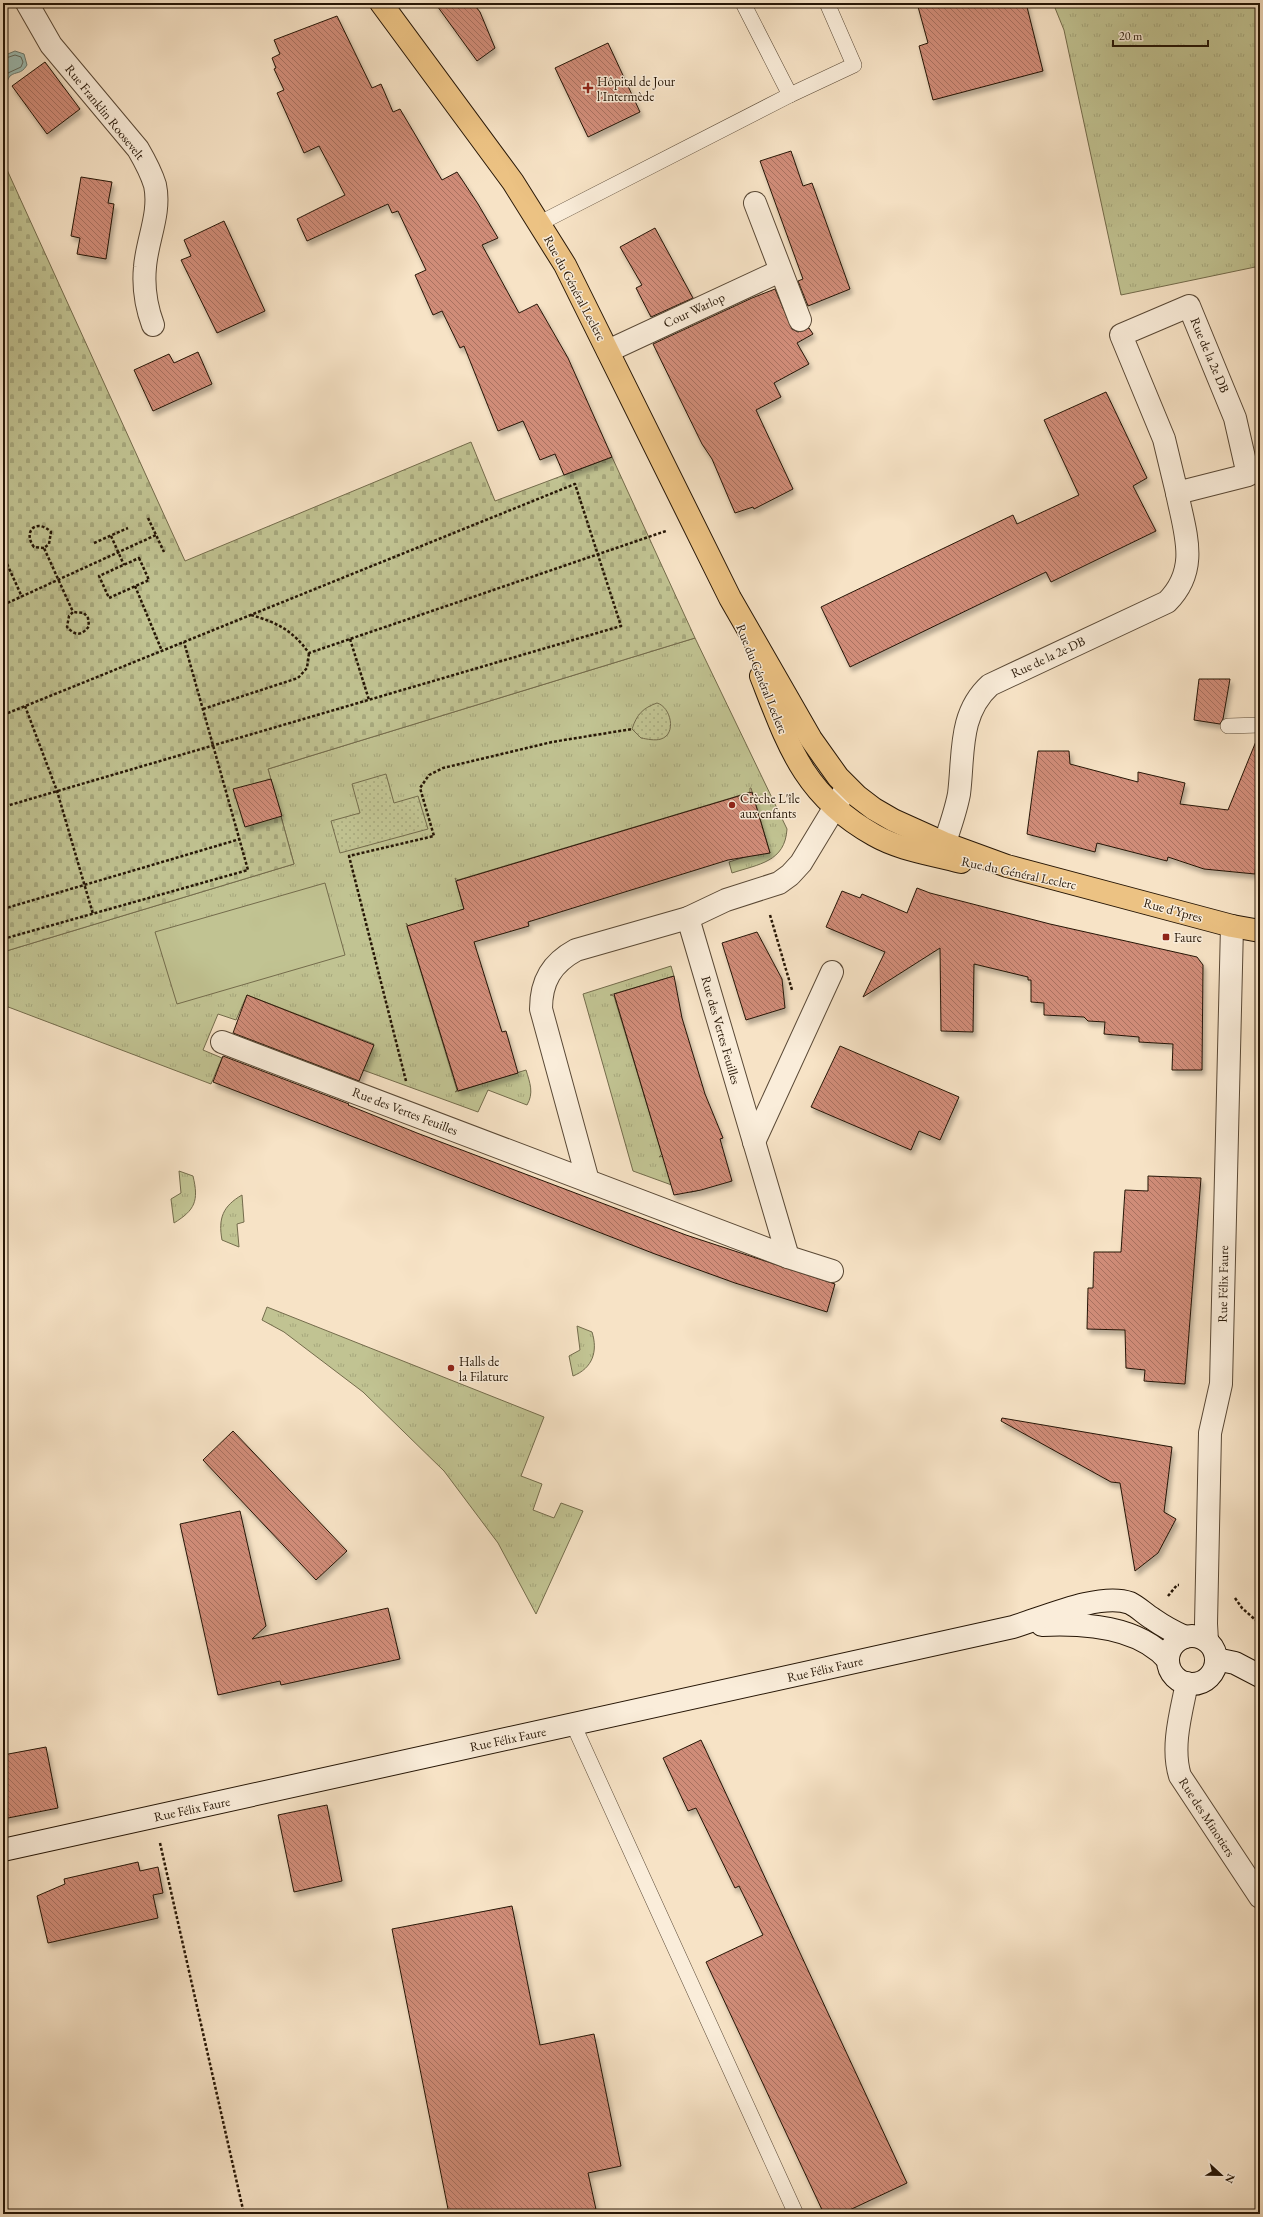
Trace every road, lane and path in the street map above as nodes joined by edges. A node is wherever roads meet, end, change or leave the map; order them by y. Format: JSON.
{"nodes":[{"id":1,"x":27,"y":3,"type":"edge"},
{"id":2,"x":381,"y":3,"type":"edge"},
{"id":3,"x":744,"y":3,"type":"edge"},
{"id":4,"x":827,"y":3,"type":"edge"},
{"id":5,"x":790,"y":95,"type":"junction"},
{"id":6,"x":755,"y":203,"type":"dead end"},
{"id":7,"x":540,"y":223,"type":"junction"},
{"id":8,"x":780,"y":271,"type":"junction"},
{"id":9,"x":800,"y":320,"type":"dead end"},
{"id":10,"x":153,"y":325,"type":"dead end"},
{"id":11,"x":608,"y":351,"type":"junction"},
{"id":12,"x":1177,"y":493,"type":"junction"},
{"id":13,"x":148,"y":518,"type":"dead end"},
{"id":14,"x":692,"y":522,"type":"junction"},
{"id":15,"x":128,"y":528,"type":"dead end"},
{"id":16,"x":156,"y":535,"type":"junction"},
{"id":17,"x":111,"y":536,"type":"junction"},
{"id":18,"x":94,"y":543,"type":"dead end"},
{"id":19,"x":44,"y":548,"type":"junction"},
{"id":20,"x":118,"y":552,"type":"junction"},
{"id":21,"x":164,"y":552,"type":"dead end"},
{"id":22,"x":3,"y":554,"type":"edge"},
{"id":23,"x":598,"y":555,"type":"junction"},
{"id":24,"x":124,"y":565,"type":"junction"},
{"id":25,"x":58,"y":580,"type":"junction"},
{"id":26,"x":135,"y":586,"type":"junction"},
{"id":27,"x":22,"y":597,"type":"junction"},
{"id":28,"x":730,"y":598,"type":"junction"},
{"id":29,"x":3,"y":605,"type":"edge"},
{"id":30,"x":73,"y":612,"type":"junction"},
{"id":31,"x":251,"y":615,"type":"junction"},
{"id":32,"x":350,"y":639,"type":"junction"},
{"id":33,"x":184,"y":642,"type":"junction"},
{"id":34,"x":162,"y":651,"type":"junction"},
{"id":35,"x":309,"y":653,"type":"junction"},
{"id":36,"x":369,"y":700,"type":"junction"},
{"id":37,"x":25,"y":706,"type":"junction"},
{"id":38,"x":203,"y":709,"type":"junction"},
{"id":39,"x":3,"y":715,"type":"edge"},
{"id":40,"x":1260,"y":725,"type":"edge"},
{"id":41,"x":1228,"y":726,"type":"dead end"},
{"id":42,"x":632,"y":729,"type":"dead end"},
{"id":43,"x":213,"y":746,"type":"junction"},
{"id":44,"x":847,"y":786,"type":"junction"},
{"id":45,"x":57,"y":791,"type":"junction"},
{"id":46,"x":3,"y":807,"type":"edge"},
{"id":47,"x":835,"y":807,"type":"junction"},
{"id":48,"x":240,"y":839,"type":"junction"},
{"id":49,"x":942,"y":850,"type":"junction"},
{"id":50,"x":85,"y":885,"type":"junction"},
{"id":51,"x":1087,"y":888,"type":"joint"},
{"id":52,"x":763,"y":889,"type":"junction"},
{"id":53,"x":3,"y":910,"type":"edge"},
{"id":54,"x":93,"y":914,"type":"junction"},
{"id":55,"x":688,"y":918,"type":"junction"},
{"id":56,"x":1232,"y":926,"type":"junction"},
{"id":57,"x":1260,"y":931,"type":"edge"},
{"id":58,"x":3,"y":939,"type":"edge"},
{"id":59,"x":832,"y":972,"type":"dead end"},
{"id":60,"x":804,"y":1031,"type":"junction"},
{"id":61,"x":222,"y":1042,"type":"dead end"},
{"id":62,"x":420,"y":1117,"type":"junction"},
{"id":63,"x":754,"y":1142,"type":"junction"},
{"id":64,"x":588,"y":1181,"type":"junction"},
{"id":65,"x":788,"y":1257,"type":"junction"},
{"id":66,"x":832,"y":1271,"type":"dead end"},
{"id":67,"x":1013,"y":1627,"type":"junction"},
{"id":68,"x":1185,"y":1637,"type":"junction"},
{"id":69,"x":1212,"y":1650,"type":"junction"},
{"id":70,"x":1168,"y":1660,"type":"junction"},
{"id":71,"x":1260,"y":1676,"type":"edge"},
{"id":72,"x":1187,"y":1683,"type":"junction"},
{"id":73,"x":573,"y":1724,"type":"junction"},
{"id":74,"x":156,"y":1817,"type":"junction"},
{"id":75,"x":3,"y":1850,"type":"edge"},
{"id":76,"x":1260,"y":1897,"type":"edge"},
{"id":77,"x":244,"y":2214,"type":"edge"},
{"id":78,"x":796,"y":2214,"type":"edge"}],
"edges":[{"from":1,"to":10,"type":"street","name":"Rue Franklin Roosevelt"},
{"from":2,"to":7,"type":"main road","name":"Rue du Général Leclerc"},
{"from":3,"to":5,"type":"lane"},
{"from":4,"to":5,"type":"lane"},
{"from":5,"to":7,"type":"lane"},
{"from":6,"to":8,"type":"street"},
{"from":7,"to":11,"type":"main road","name":"Rue du Général Leclerc"},
{"from":8,"to":9,"type":"street"},
{"from":8,"to":11,"type":"street","name":"Cour Warlop"},
{"from":11,"to":14,"type":"main road","name":"Rue du Général Leclerc"},
{"from":12,"to":12,"type":"street","name":"Rue de la 2e DB"},
{"from":12,"to":49,"type":"street","name":"Rue de la 2e DB"},
{"from":13,"to":16,"type":"path"},
{"from":14,"to":23,"type":"path"},
{"from":14,"to":28,"type":"main road","name":"Rue du Général Leclerc"},
{"from":15,"to":17,"type":"path"},
{"from":16,"to":20,"type":"path"},
{"from":16,"to":21,"type":"path"},
{"from":17,"to":18,"type":"path"},
{"from":17,"to":20,"type":"path"},
{"from":19,"to":19,"type":"path"},
{"from":19,"to":25,"type":"path"},
{"from":20,"to":24,"type":"path"},
{"from":20,"to":25,"type":"path"},
{"from":22,"to":27,"type":"path"},
{"from":23,"to":31,"type":"path"},
{"from":23,"to":32,"type":"path"},
{"from":23,"to":36,"type":"path"},
{"from":24,"to":26,"type":"path"},
{"from":24,"to":26,"type":"path"},
{"from":25,"to":27,"type":"path"},
{"from":25,"to":30,"type":"path"},
{"from":26,"to":34,"type":"path"},
{"from":27,"to":29,"type":"path"},
{"from":28,"to":44,"type":"main road","name":"Rue du Général Leclerc"},
{"from":28,"to":47,"type":"main road","name":"Rue du Général Leclerc"},
{"from":30,"to":30,"type":"path"},
{"from":31,"to":33,"type":"path"},
{"from":31,"to":35,"type":"path"},
{"from":32,"to":35,"type":"path"},
{"from":32,"to":36,"type":"path"},
{"from":33,"to":34,"type":"path"},
{"from":33,"to":38,"type":"path"},
{"from":34,"to":37,"type":"path"},
{"from":35,"to":38,"type":"path"},
{"from":36,"to":43,"type":"path"},
{"from":37,"to":39,"type":"path"},
{"from":37,"to":45,"type":"path"},
{"from":38,"to":43,"type":"path"},
{"from":40,"to":41,"type":"lane"},
{"from":42,"to":62,"type":"path"},
{"from":43,"to":45,"type":"path"},
{"from":43,"to":48,"type":"path"},
{"from":44,"to":47,"type":"street"},
{"from":44,"to":49,"type":"main road","name":"Rue du Général Leclerc"},
{"from":45,"to":46,"type":"path"},
{"from":45,"to":50,"type":"path"},
{"from":47,"to":49,"type":"main road","name":"Rue du Général Leclerc"},
{"from":47,"to":52,"type":"street"},
{"from":48,"to":50,"type":"path"},
{"from":48,"to":54,"type":"path"},
{"from":49,"to":51,"type":"main road","name":"Rue du Général Leclerc"},
{"from":50,"to":53,"type":"path"},
{"from":50,"to":54,"type":"path"},
{"from":51,"to":56,"type":"main road","name":"Rue d'Ypres"},
{"from":52,"to":55,"type":"street"},
{"from":52,"to":60,"type":"path"},
{"from":54,"to":58,"type":"path"},
{"from":55,"to":63,"type":"street","name":"Rue des Vertes Feuilles"},
{"from":55,"to":64,"type":"street"},
{"from":56,"to":57,"type":"main road","name":"Rue d'Ypres"},
{"from":56,"to":69,"type":"street","name":"Rue Félix Faure"},
{"from":59,"to":60,"type":"street"},
{"from":60,"to":63,"type":"street"},
{"from":61,"to":62,"type":"street","name":"Rue des Vertes Feuilles"},
{"from":62,"to":64,"type":"street","name":"Rue des Vertes Feuilles"},
{"from":63,"to":65,"type":"street","name":"Rue des Vertes Feuilles"},
{"from":64,"to":65,"type":"street","name":"Rue des Vertes Feuilles"},
{"from":65,"to":66,"type":"street","name":"Rue des Vertes Feuilles"},
{"from":67,"to":68,"type":"street","name":"Rue Félix Faure"},
{"from":67,"to":70,"type":"street","name":"Rue Félix Faure"},
{"from":67,"to":73,"type":"street","name":"Rue Félix Faure"},
{"from":68,"to":69,"type":"street"},
{"from":68,"to":70,"type":"street"},
{"from":69,"to":71,"type":"street"},
{"from":69,"to":72,"type":"street"},
{"from":70,"to":72,"type":"street"},
{"from":72,"to":76,"type":"street","name":"Rue des Minotiers"},
{"from":73,"to":74,"type":"street","name":"Rue Félix Faure"},
{"from":73,"to":78,"type":"lane"},
{"from":74,"to":75,"type":"street","name":"Rue Félix Faure"},
{"from":74,"to":77,"type":"path"}]}
